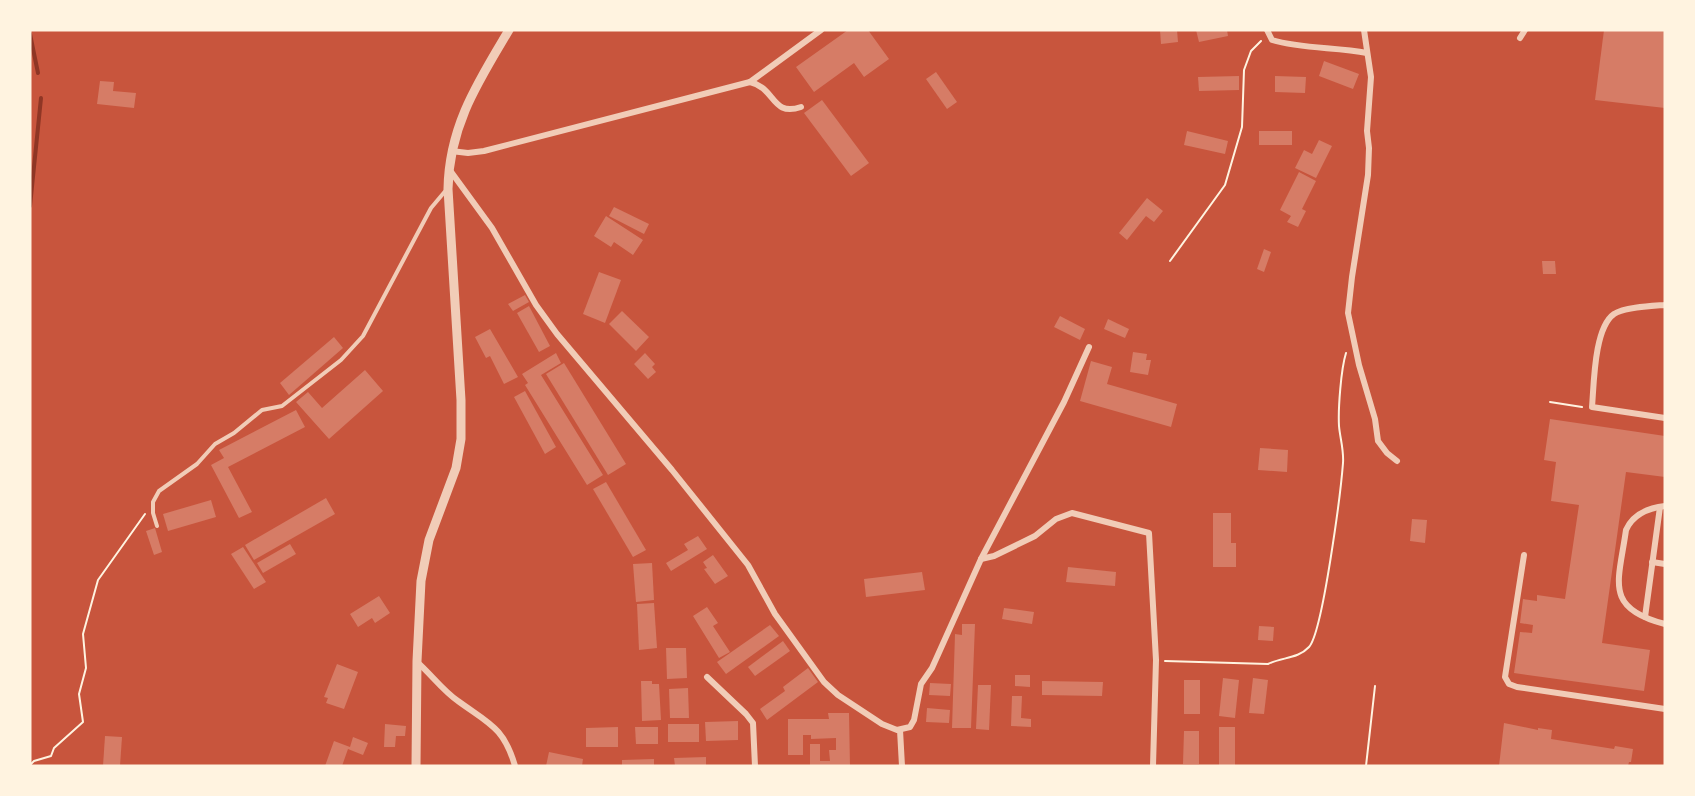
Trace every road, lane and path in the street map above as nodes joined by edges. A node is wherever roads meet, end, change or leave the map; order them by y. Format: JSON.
{"nodes":[{"id":1,"x":509,"y":30,"type":"edge"},
{"id":2,"x":821,"y":30,"type":"edge"},
{"id":3,"x":1364,"y":30,"type":"edge"},
{"id":4,"x":1525,"y":30,"type":"edge"},
{"id":5,"x":1268,"y":33,"type":"edge"},
{"id":6,"x":1520,"y":38,"type":"dead end"},
{"id":7,"x":1366,"y":53,"type":"junction"},
{"id":8,"x":750,"y":82,"type":"junction"},
{"id":9,"x":801,"y":107,"type":"dead end"},
{"id":10,"x":451,"y":151,"type":"junction"},
{"id":11,"x":448,"y":169,"type":"junction"},
{"id":12,"x":448,"y":189,"type":"junction"},
{"id":13,"x":1170,"y":261,"type":"dead end"},
{"id":14,"x":1665,"y":305,"type":"edge"},
{"id":15,"x":1353,"y":340,"type":"junction"},
{"id":16,"x":1089,"y":347,"type":"dead end"},
{"id":17,"x":1550,"y":402,"type":"dead end"},
{"id":18,"x":1592,"y":407,"type":"junction"},
{"id":19,"x":1665,"y":418,"type":"edge"},
{"id":20,"x":1397,"y":461,"type":"dead end"},
{"id":21,"x":153,"y":502,"type":"junction"},
{"id":22,"x":1663,"y":507,"type":"edge"},
{"id":23,"x":157,"y":526,"type":"dead end"},
{"id":24,"x":1524,"y":555,"type":"dead end"},
{"id":25,"x":981,"y":559,"type":"junction"},
{"id":26,"x":1652,"y":562,"type":"junction"},
{"id":27,"x":1665,"y":564,"type":"edge"},
{"id":28,"x":1645,"y":617,"type":"junction"},
{"id":29,"x":1665,"y":624,"type":"edge"},
{"id":30,"x":1156,"y":660,"type":"junction"},
{"id":31,"x":417,"y":661,"type":"junction"},
{"id":32,"x":707,"y":677,"type":"dead end"},
{"id":33,"x":1375,"y":686,"type":"dead end"},
{"id":34,"x":1665,"y":709,"type":"edge"},
{"id":35,"x":900,"y":729,"type":"junction"},
{"id":36,"x":30,"y":765,"type":"edge"},
{"id":37,"x":416,"y":766,"type":"edge"},
{"id":38,"x":515,"y":766,"type":"edge"},
{"id":39,"x":755,"y":766,"type":"edge"},
{"id":40,"x":902,"y":766,"type":"edge"},
{"id":41,"x":1153,"y":766,"type":"edge"},
{"id":42,"x":1366,"y":766,"type":"edge"}],
"edges":[{"from":1,"to":10,"type":"street"},
{"from":2,"to":8,"type":"street"},
{"from":3,"to":7,"type":"street"},
{"from":4,"to":6,"type":"street"},
{"from":5,"to":7,"type":"street"},
{"from":5,"to":13,"type":"path"},
{"from":7,"to":15,"type":"street"},
{"from":8,"to":9,"type":"street"},
{"from":8,"to":10,"type":"street"},
{"from":10,"to":11,"type":"street"},
{"from":11,"to":12,"type":"street"},
{"from":11,"to":35,"type":"street"},
{"from":12,"to":21,"type":"lane"},
{"from":12,"to":31,"type":"street"},
{"from":14,"to":18,"type":"street"},
{"from":15,"to":20,"type":"street"},
{"from":15,"to":30,"type":"path"},
{"from":16,"to":25,"type":"street"},
{"from":17,"to":18,"type":"path"},
{"from":18,"to":19,"type":"street"},
{"from":21,"to":23,"type":"lane"},
{"from":21,"to":36,"type":"path"},
{"from":22,"to":26,"type":"street"},
{"from":22,"to":28,"type":"street"},
{"from":24,"to":34,"type":"street"},
{"from":25,"to":30,"type":"street"},
{"from":25,"to":35,"type":"street"},
{"from":26,"to":27,"type":"street"},
{"from":26,"to":28,"type":"street"},
{"from":28,"to":29,"type":"street"},
{"from":30,"to":41,"type":"street"},
{"from":31,"to":37,"type":"street"},
{"from":31,"to":38,"type":"street"},
{"from":32,"to":39,"type":"street"},
{"from":33,"to":42,"type":"path"},
{"from":35,"to":40,"type":"street"}]}
